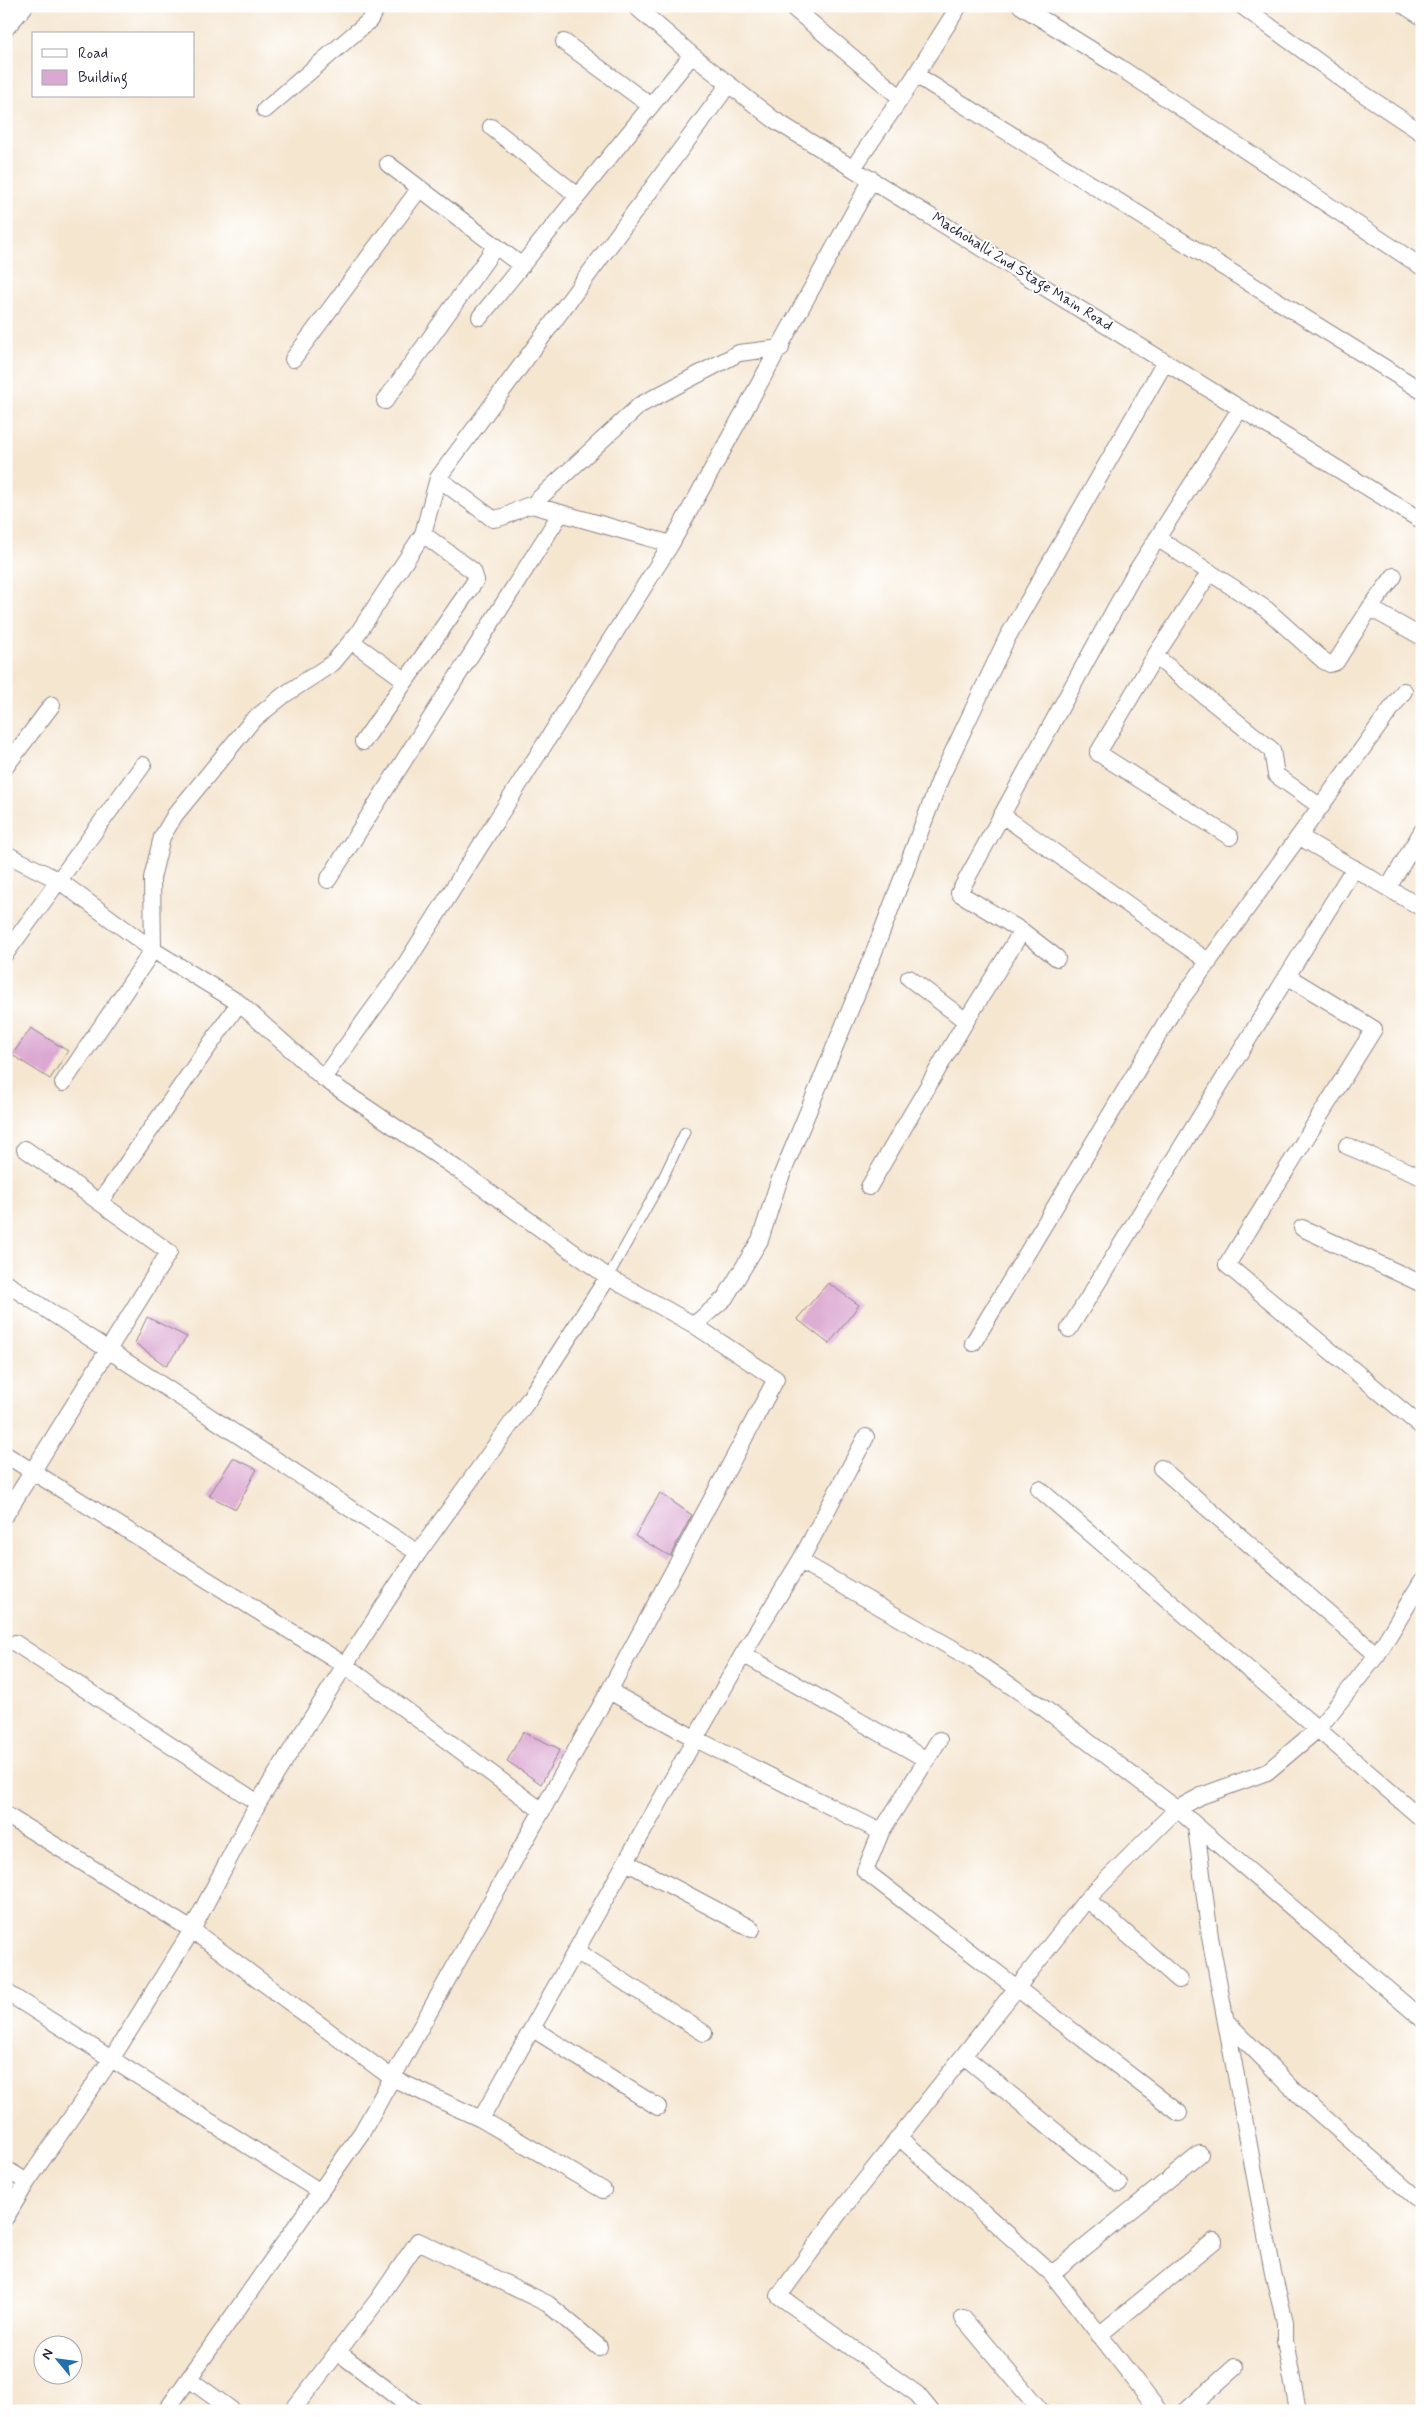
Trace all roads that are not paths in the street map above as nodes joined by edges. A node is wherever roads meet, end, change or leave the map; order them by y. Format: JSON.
{"nodes":[{"id":1,"x":25,"y":6,"type":"edge"},
{"id":2,"x":378,"y":6,"type":"edge"},
{"id":3,"x":635,"y":6,"type":"edge"},
{"id":4,"x":791,"y":6,"type":"edge"},
{"id":5,"x":959,"y":6,"type":"edge"},
{"id":6,"x":1021,"y":6,"type":"edge"},
{"id":7,"x":1242,"y":6,"type":"edge"},
{"id":8,"x":1405,"y":6,"type":"edge"},
{"id":9,"x":1422,"y":17,"type":"edge"},
{"id":10,"x":6,"y":28,"type":"edge"},
{"id":11,"x":564,"y":42,"type":"dead end"},
{"id":12,"x":692,"y":55,"type":"junction"},
{"id":13,"x":916,"y":75,"type":"junction"},
{"id":14,"x":729,"y":84,"type":"junction"},
{"id":15,"x":901,"y":98,"type":"junction"},
{"id":16,"x":651,"y":106,"type":"junction"},
{"id":17,"x":265,"y":110,"type":"dead end"},
{"id":18,"x":491,"y":127,"type":"dead end"},
{"id":19,"x":1422,"y":133,"type":"edge"},
{"id":20,"x":388,"y":164,"type":"dead end"},
{"id":21,"x":852,"y":168,"type":"junction"},
{"id":22,"x":872,"y":179,"type":"junction"},
{"id":23,"x":420,"y":188,"type":"junction"},
{"id":24,"x":578,"y":196,"type":"junction"},
{"id":25,"x":496,"y":246,"type":"junction"},
{"id":26,"x":522,"y":266,"type":"junction"},
{"id":27,"x":1422,"y":267,"type":"edge"},
{"id":28,"x":480,"y":317,"type":"dead end"},
{"id":29,"x":781,"y":348,"type":"junction"},
{"id":30,"x":293,"y":359,"type":"dead end"},
{"id":31,"x":1165,"y":362,"type":"junction"},
{"id":32,"x":1422,"y":391,"type":"edge"},
{"id":33,"x":385,"y":401,"type":"dead end"},
{"id":34,"x":1240,"y":409,"type":"junction"},
{"id":35,"x":438,"y":478,"type":"junction"},
{"id":36,"x":532,"y":505,"type":"junction"},
{"id":37,"x":561,"y":513,"type":"junction"},
{"id":38,"x":1420,"y":516,"type":"edge"},
{"id":39,"x":423,"y":534,"type":"junction"},
{"id":40,"x":1157,"y":538,"type":"junction"},
{"id":41,"x":671,"y":544,"type":"junction"},
{"id":42,"x":1210,"y":572,"type":"junction"},
{"id":43,"x":1394,"y":576,"type":"dead end"},
{"id":44,"x":1370,"y":608,"type":"junction"},
{"id":45,"x":1422,"y":637,"type":"edge"},
{"id":46,"x":351,"y":641,"type":"junction"},
{"id":47,"x":1155,"y":656,"type":"junction"},
{"id":48,"x":405,"y":680,"type":"junction"},
{"id":49,"x":1404,"y":691,"type":"dead end"},
{"id":50,"x":52,"y":705,"type":"dead end"},
{"id":51,"x":363,"y":742,"type":"dead end"},
{"id":52,"x":143,"y":765,"type":"dead end"},
{"id":53,"x":6,"y":766,"type":"edge"},
{"id":54,"x":1321,"y":807,"type":"junction"},
{"id":55,"x":1002,"y":815,"type":"junction"},
{"id":56,"x":1422,"y":831,"type":"edge"},
{"id":57,"x":1300,"y":836,"type":"junction"},
{"id":58,"x":1230,"y":838,"type":"dead end"},
{"id":59,"x":6,"y":854,"type":"edge"},
{"id":60,"x":1354,"y":868,"type":"junction"},
{"id":61,"x":58,"y":880,"type":"junction"},
{"id":62,"x":328,"y":880,"type":"dead end"},
{"id":63,"x":1388,"y":888,"type":"junction"},
{"id":64,"x":1422,"y":908,"type":"edge"},
{"id":65,"x":1022,"y":931,"type":"junction"},
{"id":66,"x":153,"y":950,"type":"junction"},
{"id":67,"x":6,"y":953,"type":"edge"},
{"id":68,"x":1057,"y":958,"type":"dead end"},
{"id":69,"x":1209,"y":962,"type":"junction"},
{"id":70,"x":1287,"y":976,"type":"junction"},
{"id":71,"x":909,"y":978,"type":"dead end"},
{"id":72,"x":239,"y":1003,"type":"junction"},
{"id":73,"x":966,"y":1021,"type":"junction"},
{"id":74,"x":323,"y":1078,"type":"junction"},
{"id":75,"x":63,"y":1083,"type":"dead end"},
{"id":76,"x":684,"y":1132,"type":"dead end"},
{"id":77,"x":1347,"y":1146,"type":"dead end"},
{"id":78,"x":25,"y":1149,"type":"dead end"},
{"id":79,"x":1422,"y":1177,"type":"edge"},
{"id":80,"x":869,"y":1187,"type":"dead end"},
{"id":81,"x":100,"y":1202,"type":"junction"},
{"id":82,"x":1302,"y":1228,"type":"dead end"},
{"id":83,"x":608,"y":1277,"type":"junction"},
{"id":84,"x":6,"y":1283,"type":"edge"},
{"id":85,"x":1422,"y":1284,"type":"edge"},
{"id":86,"x":694,"y":1325,"type":"junction"},
{"id":87,"x":1069,"y":1329,"type":"dead end"},
{"id":88,"x":973,"y":1343,"type":"dead end"},
{"id":89,"x":107,"y":1349,"type":"junction"},
{"id":90,"x":1422,"y":1427,"type":"edge"},
{"id":91,"x":866,"y":1437,"type":"dead end"},
{"id":92,"x":6,"y":1455,"type":"edge"},
{"id":93,"x":1161,"y":1468,"type":"dead end"},
{"id":94,"x":33,"y":1472,"type":"junction"},
{"id":95,"x":1039,"y":1488,"type":"dead end"},
{"id":96,"x":6,"y":1514,"type":"edge"},
{"id":97,"x":418,"y":1553,"type":"junction"},
{"id":98,"x":800,"y":1561,"type":"junction"},
{"id":99,"x":1422,"y":1582,"type":"edge"},
{"id":100,"x":15,"y":1643,"type":"dead end"},
{"id":101,"x":743,"y":1654,"type":"junction"},
{"id":102,"x":1377,"y":1655,"type":"junction"},
{"id":103,"x":345,"y":1665,"type":"junction"},
{"id":104,"x":609,"y":1691,"type":"junction"},
{"id":105,"x":1318,"y":1729,"type":"junction"},
{"id":106,"x":696,"y":1739,"type":"junction"},
{"id":107,"x":939,"y":1740,"type":"dead end"},
{"id":108,"x":927,"y":1760,"type":"junction"},
{"id":109,"x":258,"y":1803,"type":"junction"},
{"id":110,"x":1177,"y":1809,"type":"junction"},
{"id":111,"x":542,"y":1811,"type":"junction"},
{"id":112,"x":6,"y":1815,"type":"edge"},
{"id":113,"x":1422,"y":1819,"type":"edge"},
{"id":114,"x":1196,"y":1827,"type":"junction"},
{"id":115,"x":881,"y":1832,"type":"junction"},
{"id":116,"x":626,"y":1862,"type":"junction"},
{"id":117,"x":1087,"y":1900,"type":"junction"},
{"id":118,"x":752,"y":1929,"type":"dead end"},
{"id":119,"x":192,"y":1930,"type":"junction"},
{"id":120,"x":576,"y":1951,"type":"junction"},
{"id":121,"x":1179,"y":1980,"type":"dead end"},
{"id":122,"x":1016,"y":1989,"type":"junction"},
{"id":123,"x":6,"y":1992,"type":"edge"},
{"id":124,"x":1422,"y":2019,"type":"edge"},
{"id":125,"x":1226,"y":2021,"type":"junction"},
{"id":126,"x":532,"y":2029,"type":"junction"},
{"id":127,"x":704,"y":2034,"type":"dead end"},
{"id":128,"x":964,"y":2056,"type":"junction"},
{"id":129,"x":112,"y":2058,"type":"junction"},
{"id":130,"x":392,"y":2078,"type":"junction"},
{"id":131,"x":658,"y":2107,"type":"dead end"},
{"id":132,"x":1179,"y":2113,"type":"dead end"},
{"id":133,"x":481,"y":2119,"type":"junction"},
{"id":134,"x":900,"y":2137,"type":"junction"},
{"id":135,"x":1200,"y":2154,"type":"dead end"},
{"id":136,"x":6,"y":2169,"type":"edge"},
{"id":137,"x":27,"y":2182,"type":"junction"},
{"id":138,"x":1120,"y":2184,"type":"dead end"},
{"id":139,"x":603,"y":2190,"type":"dead end"},
{"id":140,"x":320,"y":2191,"type":"junction"},
{"id":141,"x":1422,"y":2204,"type":"edge"},
{"id":142,"x":6,"y":2217,"type":"edge"},
{"id":143,"x":1214,"y":2241,"type":"dead end"},
{"id":144,"x":1052,"y":2274,"type":"junction"},
{"id":145,"x":963,"y":2318,"type":"dead end"},
{"id":146,"x":1099,"y":2335,"type":"junction"},
{"id":147,"x":599,"y":2346,"type":"dead end"},
{"id":148,"x":338,"y":2352,"type":"junction"},
{"id":149,"x":1235,"y":2367,"type":"dead end"},
{"id":150,"x":189,"y":2379,"type":"junction"},
{"id":151,"x":166,"y":2411,"type":"edge"},
{"id":152,"x":233,"y":2411,"type":"edge"},
{"id":153,"x":292,"y":2411,"type":"edge"},
{"id":154,"x":415,"y":2411,"type":"edge"},
{"id":155,"x":931,"y":2411,"type":"edge"},
{"id":156,"x":1041,"y":2411,"type":"edge"},
{"id":157,"x":1159,"y":2411,"type":"edge"},
{"id":158,"x":1186,"y":2411,"type":"edge"},
{"id":159,"x":1298,"y":2411,"type":"edge"}],
"edges":[{"from":1,"to":10,"type":"street"},
{"from":2,"to":17,"type":"street"},
{"from":3,"to":12,"type":"street","name":"Machohalli 2nd Stage Main Road"},
{"from":4,"to":15,"type":"street"},
{"from":5,"to":13,"type":"street"},
{"from":6,"to":27,"type":"street"},
{"from":7,"to":19,"type":"street"},
{"from":8,"to":9,"type":"street"},
{"from":11,"to":16,"type":"street"},
{"from":12,"to":14,"type":"street","name":"Machohalli 2nd Stage Main Road"},
{"from":12,"to":16,"type":"street"},
{"from":13,"to":15,"type":"street"},
{"from":13,"to":32,"type":"street"},
{"from":14,"to":21,"type":"street","name":"Machohalli 2nd Stage Main Road"},
{"from":14,"to":35,"type":"street"},
{"from":15,"to":21,"type":"street"},
{"from":16,"to":24,"type":"street"},
{"from":18,"to":24,"type":"street"},
{"from":20,"to":23,"type":"street"},
{"from":21,"to":22,"type":"street","name":"Machohalli 2nd Stage Main Road"},
{"from":22,"to":29,"type":"street"},
{"from":22,"to":31,"type":"street","name":"Machohalli 2nd Stage Main Road"},
{"from":23,"to":25,"type":"street"},
{"from":23,"to":30,"type":"street"},
{"from":24,"to":26,"type":"street"},
{"from":25,"to":26,"type":"street"},
{"from":25,"to":33,"type":"street"},
{"from":26,"to":28,"type":"street"},
{"from":29,"to":36,"type":"street"},
{"from":29,"to":41,"type":"street"},
{"from":31,"to":34,"type":"street","name":"Machohalli 2nd Stage Main Road"},
{"from":31,"to":86,"type":"street"},
{"from":34,"to":38,"type":"street","name":"Machohalli 2nd Stage Main Road"},
{"from":34,"to":40,"type":"street"},
{"from":35,"to":36,"type":"street"},
{"from":35,"to":39,"type":"street"},
{"from":36,"to":37,"type":"street"},
{"from":37,"to":41,"type":"street"},
{"from":37,"to":62,"type":"street"},
{"from":39,"to":46,"type":"street"},
{"from":39,"to":48,"type":"street"},
{"from":40,"to":42,"type":"street"},
{"from":40,"to":55,"type":"street"},
{"from":41,"to":74,"type":"street"},
{"from":42,"to":44,"type":"street"},
{"from":42,"to":47,"type":"street"},
{"from":43,"to":44,"type":"street"},
{"from":44,"to":45,"type":"street"},
{"from":46,"to":48,"type":"street"},
{"from":46,"to":66,"type":"street"},
{"from":47,"to":54,"type":"street"},
{"from":47,"to":58,"type":"street"},
{"from":48,"to":51,"type":"street"},
{"from":49,"to":54,"type":"street"},
{"from":50,"to":53,"type":"street"},
{"from":52,"to":61,"type":"street"},
{"from":54,"to":57,"type":"street"},
{"from":55,"to":65,"type":"street"},
{"from":55,"to":69,"type":"street"},
{"from":56,"to":63,"type":"street"},
{"from":57,"to":60,"type":"street"},
{"from":57,"to":69,"type":"street"},
{"from":59,"to":61,"type":"street"},
{"from":60,"to":63,"type":"street"},
{"from":60,"to":70,"type":"street"},
{"from":61,"to":66,"type":"street"},
{"from":61,"to":67,"type":"street"},
{"from":63,"to":64,"type":"street"},
{"from":65,"to":68,"type":"street"},
{"from":65,"to":73,"type":"street"},
{"from":66,"to":72,"type":"street"},
{"from":66,"to":75,"type":"street"},
{"from":69,"to":88,"type":"street"},
{"from":70,"to":87,"type":"street"},
{"from":70,"to":90,"type":"street"},
{"from":71,"to":73,"type":"street"},
{"from":72,"to":74,"type":"street"},
{"from":72,"to":81,"type":"street"},
{"from":73,"to":80,"type":"street"},
{"from":74,"to":83,"type":"street"},
{"from":76,"to":83,"type":"lane"},
{"from":77,"to":79,"type":"street"},
{"from":78,"to":81,"type":"street"},
{"from":81,"to":89,"type":"street"},
{"from":82,"to":85,"type":"street"},
{"from":83,"to":86,"type":"street"},
{"from":83,"to":97,"type":"street"},
{"from":84,"to":89,"type":"street"},
{"from":86,"to":104,"type":"street"},
{"from":89,"to":94,"type":"street"},
{"from":89,"to":97,"type":"street"},
{"from":91,"to":98,"type":"street"},
{"from":92,"to":94,"type":"street"},
{"from":93,"to":102,"type":"street"},
{"from":94,"to":96,"type":"street"},
{"from":94,"to":103,"type":"street"},
{"from":95,"to":105,"type":"street"},
{"from":97,"to":103,"type":"street"},
{"from":98,"to":101,"type":"street"},
{"from":98,"to":110,"type":"street"},
{"from":99,"to":102,"type":"street"},
{"from":100,"to":109,"type":"street"},
{"from":101,"to":106,"type":"street"},
{"from":101,"to":108,"type":"street"},
{"from":102,"to":105,"type":"street"},
{"from":103,"to":109,"type":"street"},
{"from":103,"to":111,"type":"street"},
{"from":104,"to":106,"type":"street"},
{"from":104,"to":111,"type":"street"},
{"from":105,"to":110,"type":"street"},
{"from":105,"to":113,"type":"street"},
{"from":106,"to":115,"type":"street"},
{"from":106,"to":116,"type":"street"},
{"from":107,"to":108,"type":"street"},
{"from":108,"to":115,"type":"street"},
{"from":109,"to":119,"type":"street"},
{"from":110,"to":114,"type":"street"},
{"from":110,"to":117,"type":"street"},
{"from":111,"to":130,"type":"street"},
{"from":112,"to":119,"type":"street"},
{"from":114,"to":124,"type":"street"},
{"from":114,"to":125,"type":"street"},
{"from":115,"to":122,"type":"street"},
{"from":116,"to":118,"type":"street"},
{"from":116,"to":120,"type":"street"},
{"from":117,"to":121,"type":"street"},
{"from":117,"to":122,"type":"street"},
{"from":119,"to":129,"type":"street"},
{"from":119,"to":130,"type":"street"},
{"from":120,"to":126,"type":"street"},
{"from":120,"to":127,"type":"street"},
{"from":122,"to":128,"type":"street"},
{"from":122,"to":132,"type":"street"},
{"from":123,"to":129,"type":"street"},
{"from":125,"to":141,"type":"street"},
{"from":125,"to":159,"type":"street"},
{"from":126,"to":131,"type":"street"},
{"from":126,"to":133,"type":"street"},
{"from":128,"to":134,"type":"street"},
{"from":128,"to":138,"type":"street"},
{"from":129,"to":137,"type":"street"},
{"from":129,"to":140,"type":"street"},
{"from":130,"to":133,"type":"street"},
{"from":130,"to":140,"type":"street"},
{"from":133,"to":139,"type":"street"},
{"from":134,"to":144,"type":"street"},
{"from":134,"to":155,"type":"street"},
{"from":135,"to":144,"type":"street"},
{"from":136,"to":137,"type":"street"},
{"from":137,"to":142,"type":"street"},
{"from":140,"to":150,"type":"street"},
{"from":143,"to":146,"type":"street"},
{"from":144,"to":146,"type":"street"},
{"from":145,"to":156,"type":"street"},
{"from":146,"to":157,"type":"street"},
{"from":147,"to":148,"type":"street"},
{"from":148,"to":153,"type":"street"},
{"from":148,"to":154,"type":"street"},
{"from":149,"to":158,"type":"street"},
{"from":150,"to":151,"type":"street"},
{"from":150,"to":152,"type":"street"}]}
